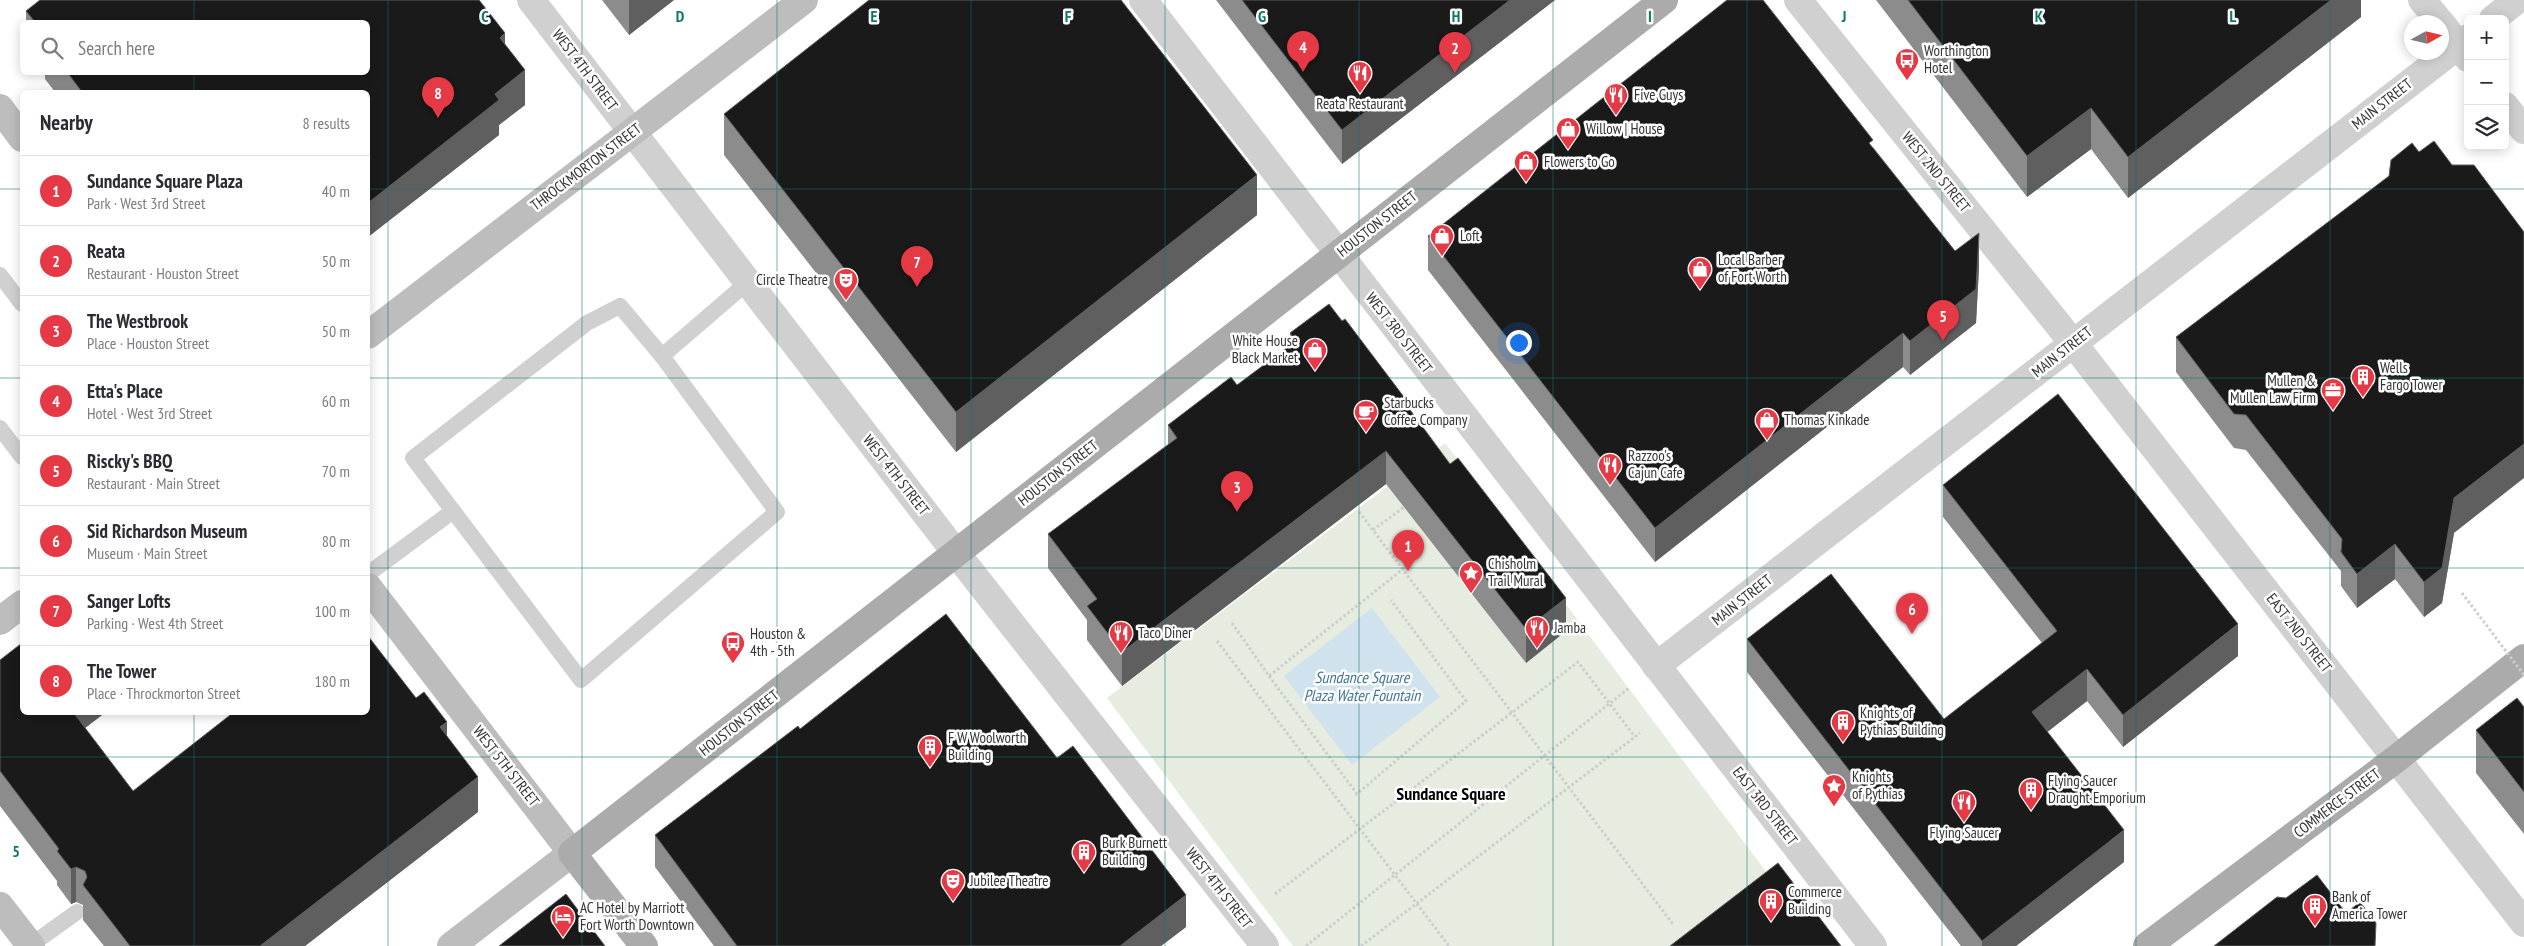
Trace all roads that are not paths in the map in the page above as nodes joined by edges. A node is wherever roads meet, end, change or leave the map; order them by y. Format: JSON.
{"nodes":[{"id":1,"x":531,"y":0,"type":"edge"},
{"id":2,"x":804,"y":0,"type":"edge"},
{"id":3,"x":1664,"y":0,"type":"edge"},
{"id":4,"x":1798,"y":0,"type":"edge"},
{"id":5,"x":2422,"y":0,"type":"edge"},
{"id":6,"x":2517,"y":0,"type":"edge"},
{"id":7,"x":1140,"y":6,"type":"edge"},
{"id":8,"x":2434,"y":15,"type":"edge"},
{"id":9,"x":2498,"y":15,"type":"edge"},
{"id":10,"x":2449,"y":31,"type":"edge"},
{"id":11,"x":2464,"y":47,"type":"edge"},
{"id":12,"x":0,"y":108,"type":"edge"},
{"id":13,"x":2509,"y":111,"type":"edge"},
{"id":14,"x":2524,"y":130,"type":"edge"},
{"id":15,"x":632,"y":132,"type":"junction"},
{"id":16,"x":20,"y":135,"type":"edge"},
{"id":17,"x":1338,"y":254,"type":"junction"},
{"id":18,"x":0,"y":275,"type":"edge"},
{"id":19,"x":748,"y":282,"type":"junction"},
{"id":20,"x":20,"y":299,"type":"edge"},
{"id":21,"x":370,"y":332,"type":"edge"},
{"id":22,"x":2073,"y":343,"type":"junction"},
{"id":23,"x":662,"y":356,"type":"junction"},
{"id":24,"x":0,"y":428,"type":"edge"},
{"id":25,"x":20,"y":454,"type":"edge"},
{"id":26,"x":453,"y":511,"type":"junction"},
{"id":27,"x":956,"y":553,"type":"junction"},
{"id":28,"x":370,"y":573,"type":"edge"},
{"id":29,"x":370,"y":590,"type":"edge"},
{"id":30,"x":20,"y":606,"type":"edge"},
{"id":31,"x":0,"y":621,"type":"edge"},
{"id":32,"x":2524,"y":658,"type":"edge"},
{"id":33,"x":1656,"y":666,"type":"junction"},
{"id":34,"x":2396,"y":759,"type":"junction"},
{"id":35,"x":572,"y":853,"type":"junction"},
{"id":36,"x":0,"y":906,"type":"edge"},
{"id":37,"x":78,"y":912,"type":"dead end"},
{"id":38,"x":2524,"y":923,"type":"edge"},
{"id":39,"x":31,"y":946,"type":"edge"},
{"id":40,"x":451,"y":946,"type":"edge"},
{"id":41,"x":644,"y":946,"type":"edge"},
{"id":42,"x":1265,"y":946,"type":"edge"},
{"id":43,"x":1873,"y":946,"type":"edge"},
{"id":44,"x":2147,"y":946,"type":"edge"}],
"edges":[{"from":1,"to":15,"type":"street","name":"WEST 4TH STREET"},
{"from":2,"to":15,"type":"street","name":"THROCKMORTON STREET"},
{"from":3,"to":17,"type":"main road","name":"HOUSTON STREET"},
{"from":4,"to":22,"type":"street","name":"WEST 2ND STREET"},
{"from":5,"to":8,"type":"street"},
{"from":6,"to":9,"type":"street"},
{"from":7,"to":17,"type":"street","name":"WEST 3RD STREET"},
{"from":10,"to":11,"type":"street"},
{"from":11,"to":22,"type":"street","name":"MAIN STREET"},
{"from":12,"to":16,"type":"street"},
{"from":13,"to":14,"type":"street"},
{"from":15,"to":19,"type":"street","name":"WEST 4TH STREET"},
{"from":15,"to":21,"type":"street","name":"THROCKMORTON STREET"},
{"from":17,"to":27,"type":"main road","name":"HOUSTON STREET"},
{"from":17,"to":33,"type":"street","name":"WEST 3RD STREET"},
{"from":18,"to":20,"type":"lane"},
{"from":19,"to":23,"type":"lane"},
{"from":19,"to":27,"type":"street","name":"WEST 4TH STREET"},
{"from":22,"to":33,"type":"street","name":"MAIN STREET"},
{"from":22,"to":34,"type":"street","name":"EAST 2ND STREET"},
{"from":23,"to":26,"type":"lane"},
{"from":23,"to":26,"type":"lane"},
{"from":24,"to":25,"type":"lane"},
{"from":26,"to":28,"type":"lane"},
{"from":27,"to":35,"type":"main road","name":"HOUSTON STREET"},
{"from":27,"to":42,"type":"street","name":"WEST 4TH STREET"},
{"from":29,"to":35,"type":"street","name":"WEST 5TH STREET"},
{"from":30,"to":31,"type":"street"},
{"from":32,"to":34,"type":"main road","name":"COMMERCE STREET"},
{"from":33,"to":43,"type":"street","name":"EAST 3RD STREET"},
{"from":34,"to":38,"type":"street","name":"EAST 2ND STREET"},
{"from":34,"to":44,"type":"main road","name":"COMMERCE STREET"},
{"from":35,"to":40,"type":"street","name":"HOUSTON STREET"},
{"from":35,"to":41,"type":"main road","name":"WEST 5TH STREET"},
{"from":36,"to":39,"type":"street"},
{"from":37,"to":39,"type":"lane"}]}
